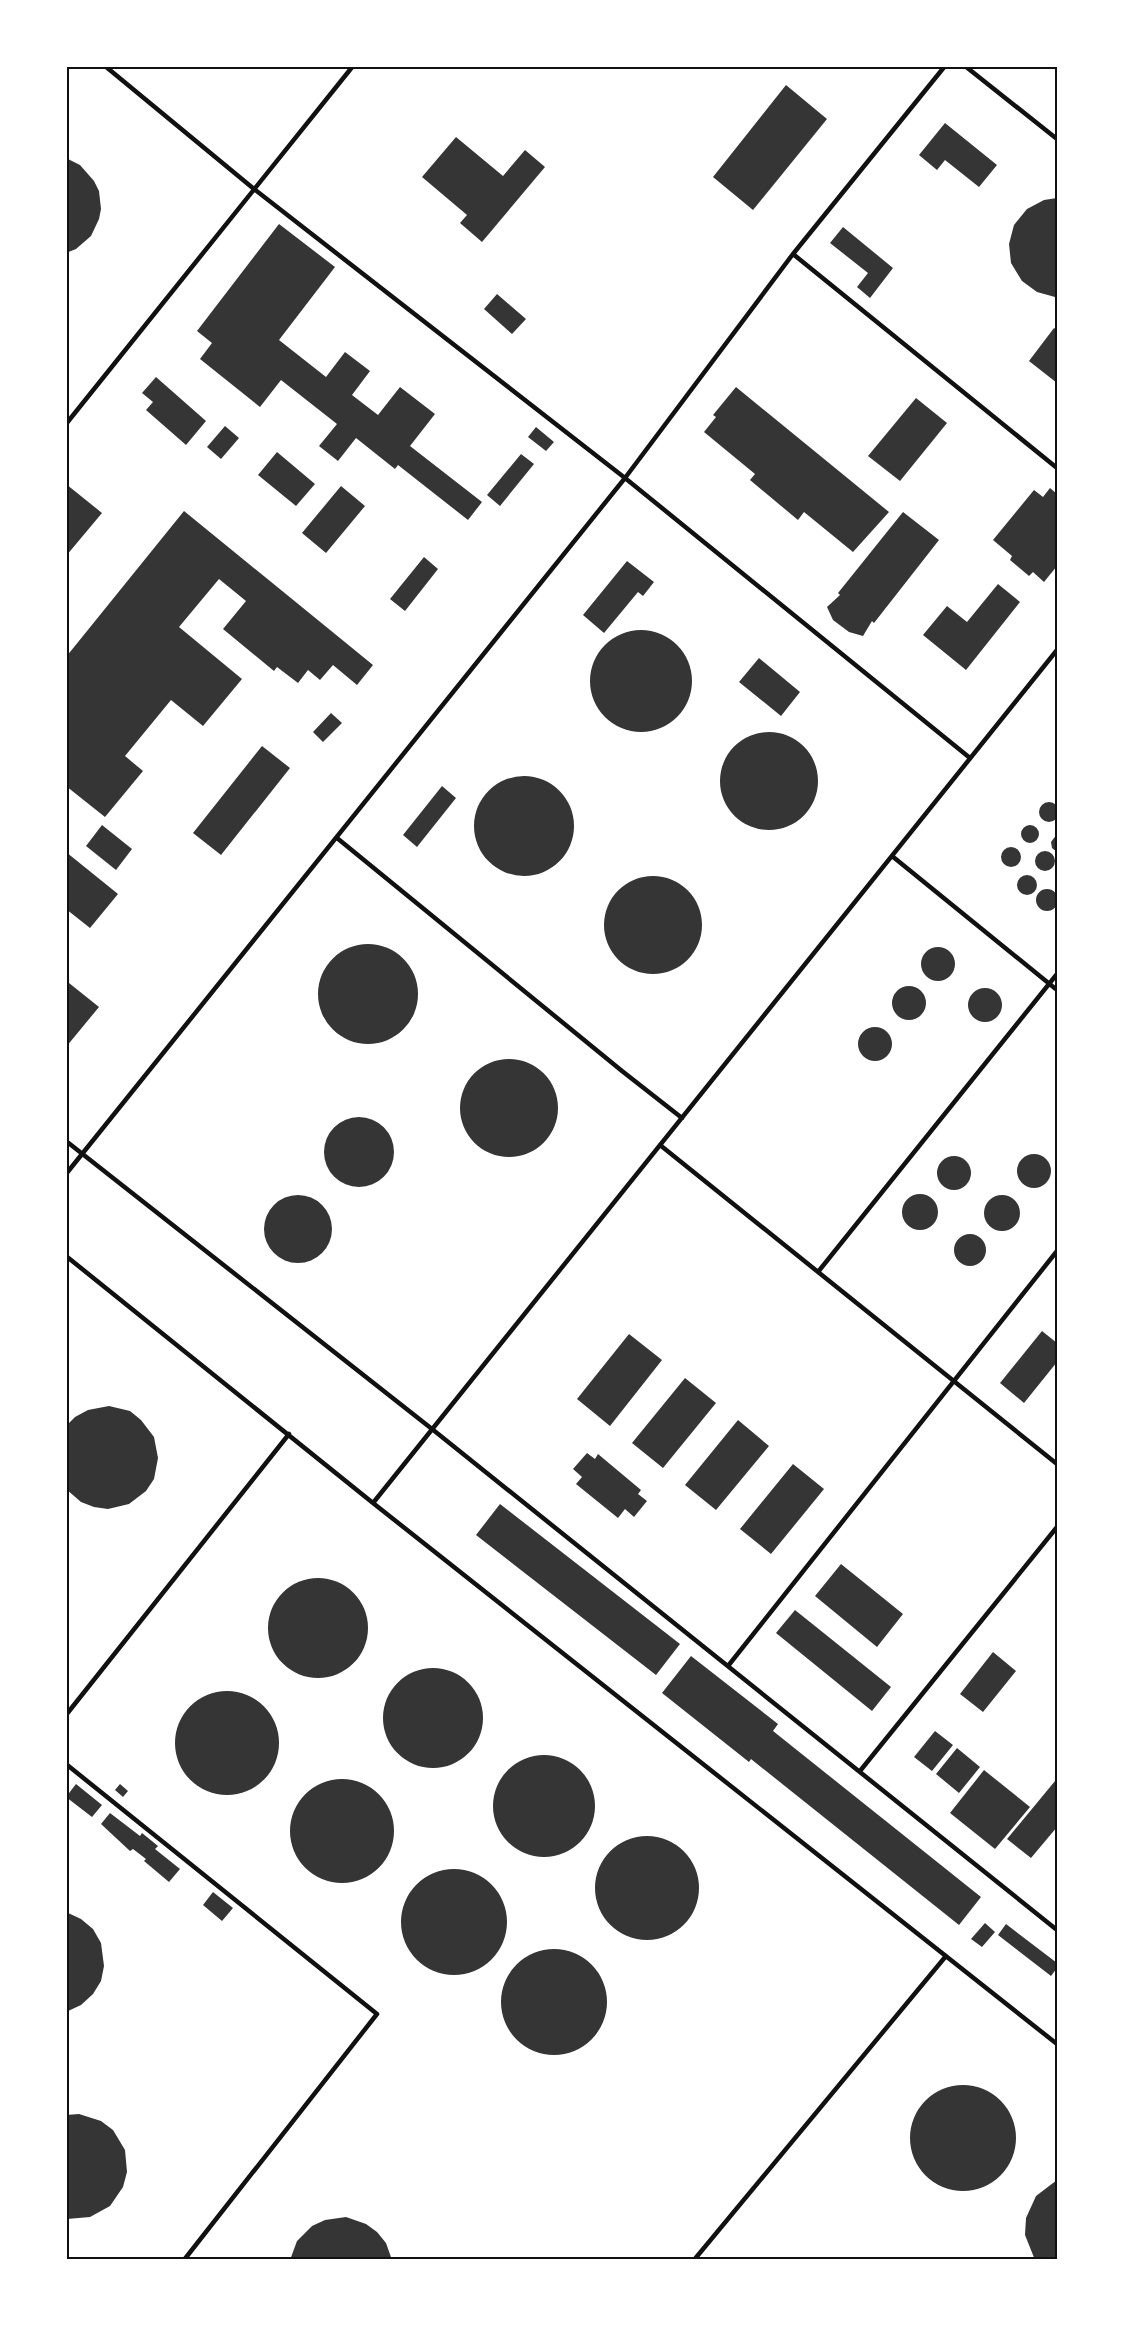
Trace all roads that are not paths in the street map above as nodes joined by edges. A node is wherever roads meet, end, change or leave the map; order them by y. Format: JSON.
{"nodes":[{"id":1,"x":105,"y":66,"type":"edge"},
{"id":2,"x":353,"y":66,"type":"edge"},
{"id":3,"x":945,"y":66,"type":"edge"},
{"id":4,"x":965,"y":66,"type":"edge"},
{"id":5,"x":1057,"y":139,"type":"edge"},
{"id":6,"x":254,"y":189,"type":"junction"},
{"id":7,"x":793,"y":254,"type":"junction"},
{"id":8,"x":66,"y":424,"type":"edge"},
{"id":9,"x":1057,"y":468,"type":"edge"},
{"id":10,"x":625,"y":478,"type":"junction"},
{"id":11,"x":1057,"y":650,"type":"edge"},
{"id":12,"x":970,"y":758,"type":"junction"},
{"id":13,"x":337,"y":838,"type":"junction"},
{"id":14,"x":892,"y":856,"type":"junction"},
{"id":15,"x":1057,"y":974,"type":"edge"},
{"id":16,"x":1050,"y":984,"type":"junction"},
{"id":17,"x":1057,"y":990,"type":"edge"},
{"id":18,"x":682,"y":1118,"type":"junction"},
{"id":19,"x":66,"y":1142,"type":"edge"},
{"id":20,"x":660,"y":1145,"type":"junction"},
{"id":21,"x":82,"y":1154,"type":"junction"},
{"id":22,"x":66,"y":1174,"type":"edge"},
{"id":23,"x":1057,"y":1251,"type":"edge"},
{"id":24,"x":66,"y":1256,"type":"edge"},
{"id":25,"x":818,"y":1272,"type":"junction"},
{"id":26,"x":954,"y":1381,"type":"junction"},
{"id":27,"x":432,"y":1429,"type":"junction"},
{"id":28,"x":289,"y":1434,"type":"junction"},
{"id":29,"x":1057,"y":1464,"type":"edge"},
{"id":30,"x":373,"y":1503,"type":"junction"},
{"id":31,"x":1057,"y":1527,"type":"edge"},
{"id":32,"x":728,"y":1666,"type":"junction"},
{"id":33,"x":66,"y":1715,"type":"edge"},
{"id":34,"x":66,"y":1764,"type":"edge"},
{"id":35,"x":860,"y":1772,"type":"junction"},
{"id":36,"x":1057,"y":1930,"type":"edge"},
{"id":37,"x":946,"y":1956,"type":"junction"},
{"id":38,"x":1057,"y":2044,"type":"edge"},
{"id":39,"x":184,"y":2260,"type":"edge"},
{"id":40,"x":694,"y":2260,"type":"edge"}],
"edges":[{"from":1,"to":6,"type":"lane"},
{"from":2,"to":6,"type":"lane"},
{"from":3,"to":7,"type":"lane"},
{"from":4,"to":5,"type":"lane"},
{"from":6,"to":8,"type":"lane"},
{"from":6,"to":10,"type":"lane"},
{"from":7,"to":9,"type":"lane"},
{"from":7,"to":10,"type":"lane"},
{"from":10,"to":12,"type":"lane"},
{"from":10,"to":13,"type":"lane"},
{"from":11,"to":12,"type":"lane"},
{"from":12,"to":14,"type":"lane"},
{"from":13,"to":18,"type":"lane"},
{"from":13,"to":21,"type":"lane"},
{"from":14,"to":16,"type":"lane"},
{"from":14,"to":18,"type":"lane"},
{"from":15,"to":16,"type":"lane"},
{"from":16,"to":17,"type":"lane"},
{"from":16,"to":25,"type":"lane"},
{"from":18,"to":20,"type":"lane"},
{"from":19,"to":21,"type":"lane"},
{"from":20,"to":25,"type":"lane"},
{"from":20,"to":27,"type":"lane"},
{"from":21,"to":22,"type":"lane"},
{"from":21,"to":27,"type":"lane"},
{"from":23,"to":26,"type":"lane"},
{"from":24,"to":28,"type":"lane"},
{"from":25,"to":26,"type":"lane"},
{"from":26,"to":29,"type":"lane"},
{"from":26,"to":32,"type":"lane"},
{"from":27,"to":30,"type":"lane"},
{"from":27,"to":32,"type":"lane"},
{"from":28,"to":30,"type":"lane"},
{"from":28,"to":33,"type":"lane"},
{"from":30,"to":37,"type":"lane"},
{"from":31,"to":35,"type":"lane"},
{"from":32,"to":35,"type":"lane"},
{"from":34,"to":39,"type":"lane"},
{"from":35,"to":36,"type":"lane"},
{"from":37,"to":38,"type":"lane"},
{"from":37,"to":40,"type":"lane"}]}
